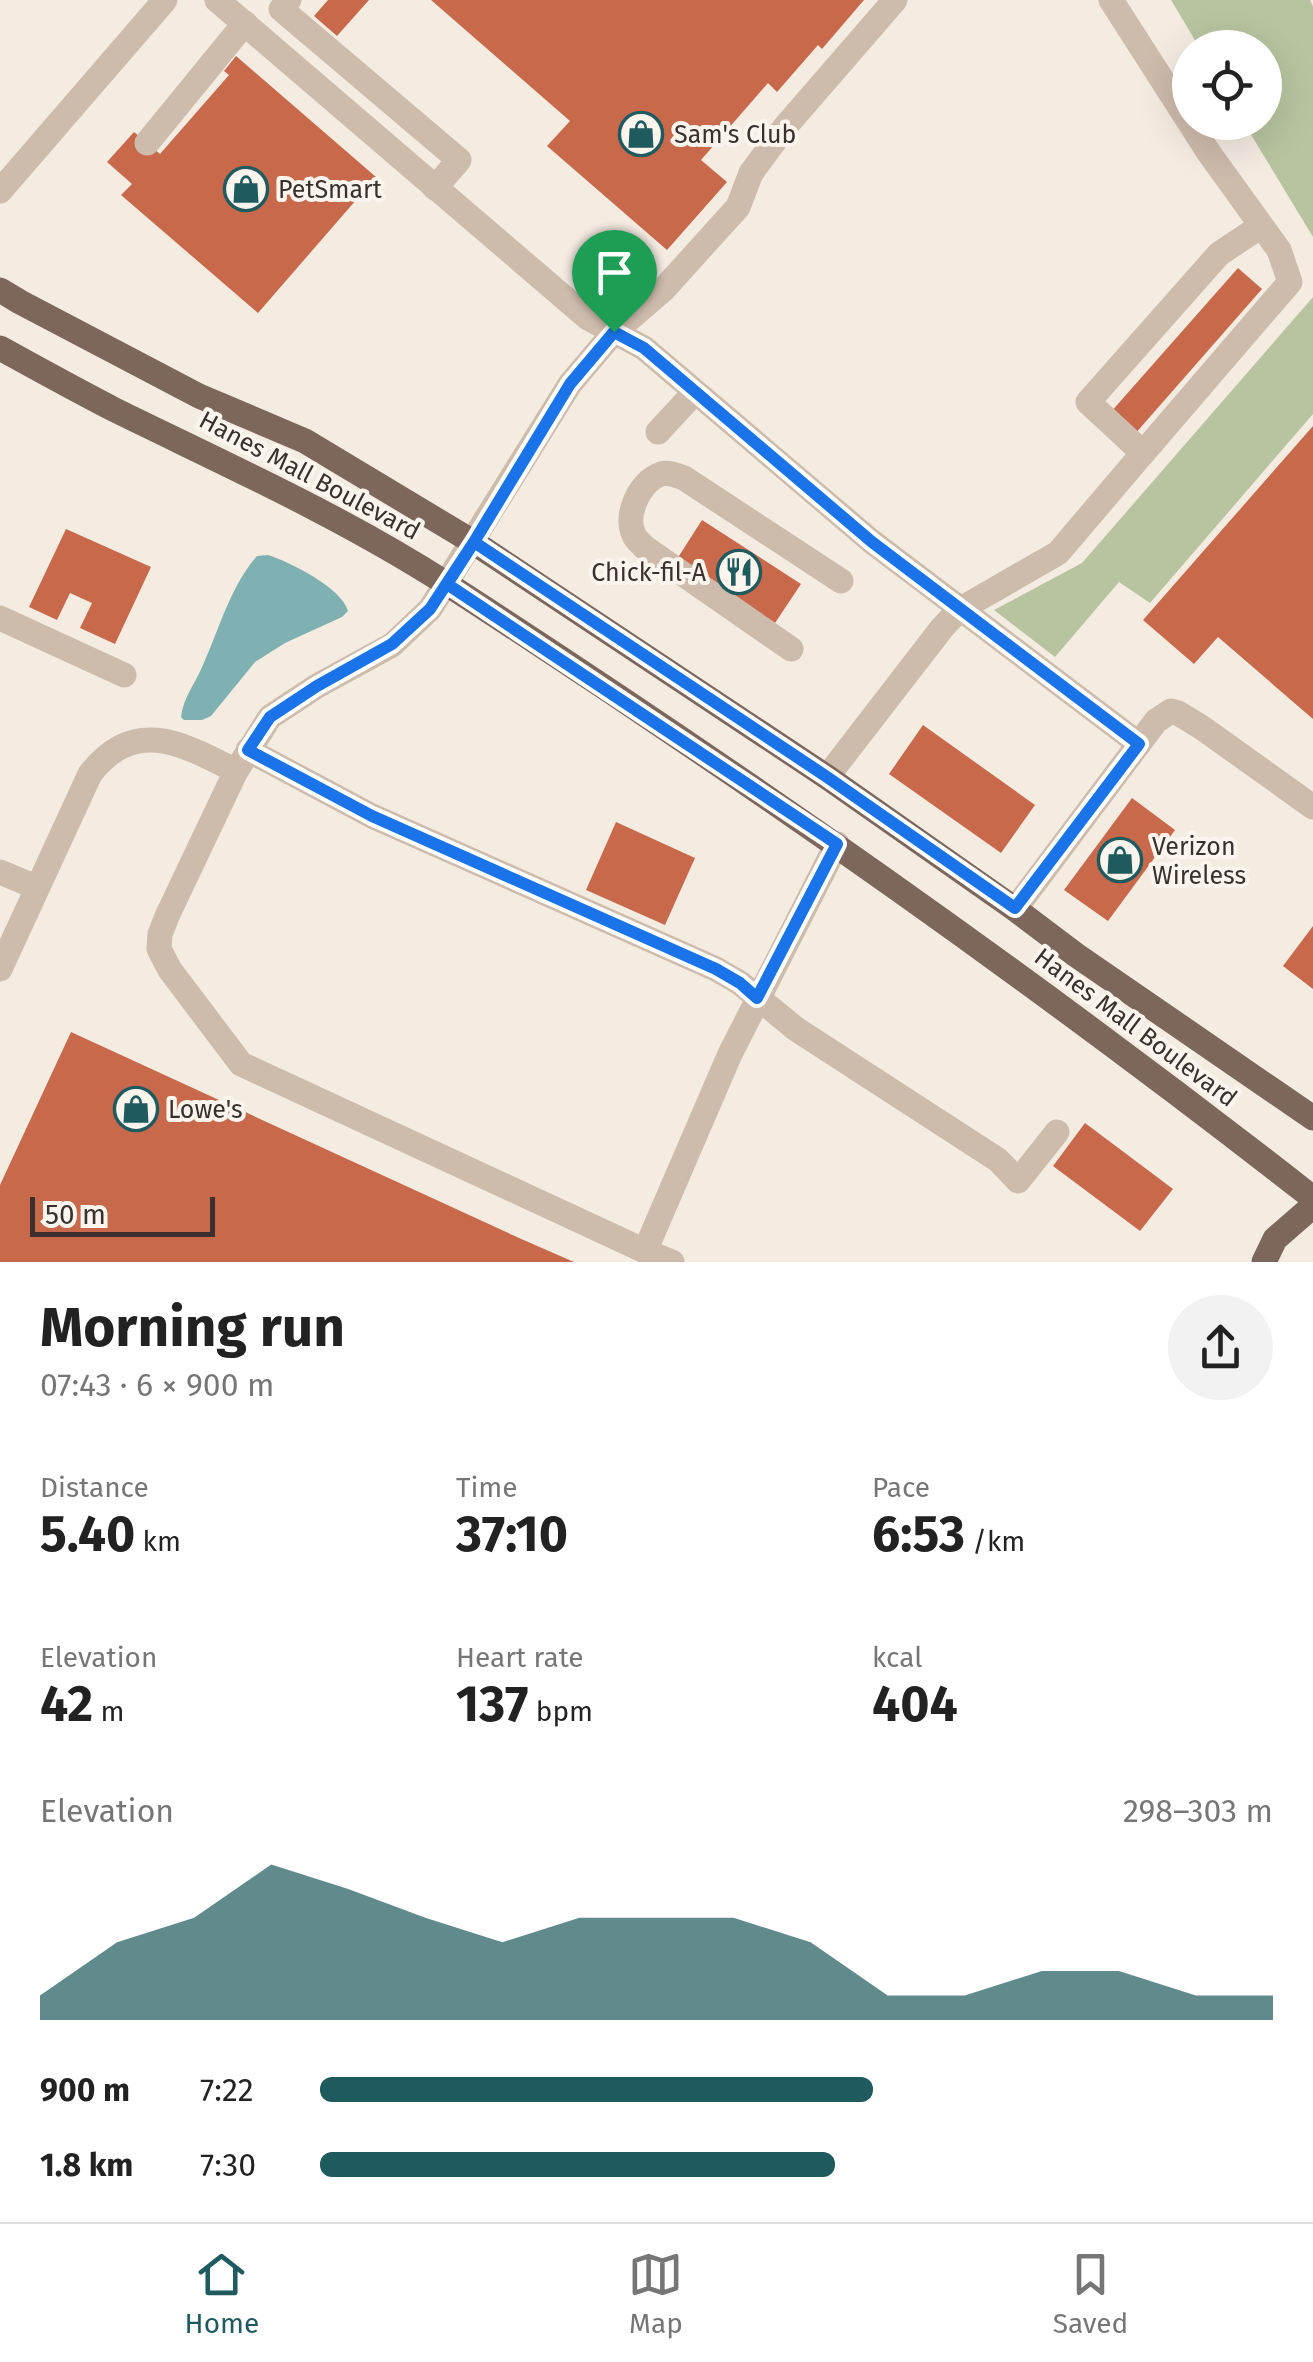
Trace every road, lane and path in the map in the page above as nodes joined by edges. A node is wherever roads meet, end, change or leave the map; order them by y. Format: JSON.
{"nodes":[{"id":1,"x":165,"y":0,"type":"edge"},
{"id":2,"x":217,"y":0,"type":"edge"},
{"id":3,"x":289,"y":0,"type":"edge"},
{"id":4,"x":896,"y":0,"type":"edge"},
{"id":5,"x":1111,"y":0,"type":"edge"},
{"id":6,"x":245,"y":23,"type":"junction"},
{"id":7,"x":146,"y":143,"type":"dead end"},
{"id":8,"x":435,"y":188,"type":"junction"},
{"id":9,"x":0,"y":191,"type":"edge"},
{"id":10,"x":1260,"y":226,"type":"junction"},
{"id":11,"x":0,"y":290,"type":"edge"},
{"id":12,"x":614,"y":332,"type":"junction"},
{"id":13,"x":0,"y":348,"type":"edge"},
{"id":14,"x":696,"y":392,"type":"junction"},
{"id":15,"x":658,"y":432,"type":"dead end"},
{"id":16,"x":1143,"y":453,"type":"junction"},
{"id":17,"x":474,"y":542,"type":"junction"},
{"id":18,"x":841,"y":582,"type":"dead end"},
{"id":19,"x":447,"y":584,"type":"junction"},
{"id":20,"x":959,"y":610,"type":"junction"},
{"id":21,"x":0,"y":618,"type":"edge"},
{"id":22,"x":791,"y":649,"type":"dead end"},
{"id":23,"x":124,"y":675,"type":"dead end"},
{"id":24,"x":1139,"y":744,"type":"junction"},
{"id":25,"x":242,"y":761,"type":"junction"},
{"id":26,"x":827,"y":777,"type":"junction"},
{"id":27,"x":1313,"y":807,"type":"edge"},
{"id":28,"x":837,"y":844,"type":"junction"},
{"id":29,"x":0,"y":872,"type":"edge"},
{"id":30,"x":36,"y":888,"type":"junction"},
{"id":31,"x":1015,"y":908,"type":"junction"},
{"id":32,"x":0,"y":970,"type":"edge"},
{"id":33,"x":757,"y":998,"type":"junction"},
{"id":34,"x":1313,"y":1118,"type":"edge"},
{"id":35,"x":1057,"y":1132,"type":"dead end"},
{"id":36,"x":1313,"y":1202,"type":"edge"},
{"id":37,"x":645,"y":1251,"type":"junction"},
{"id":38,"x":672,"y":1262,"type":"edge"},
{"id":39,"x":1264,"y":1262,"type":"edge"}],
"edges":[{"from":1,"to":9,"type":"street"},
{"from":2,"to":6,"type":"street"},
{"from":3,"to":8,"type":"street"},
{"from":4,"to":12,"type":"street"},
{"from":5,"to":10,"type":"street"},
{"from":6,"to":7,"type":"street"},
{"from":6,"to":8,"type":"street"},
{"from":8,"to":12,"type":"street"},
{"from":10,"to":16,"type":"street"},
{"from":10,"to":16,"type":"street"},
{"from":11,"to":17,"type":"main road","name":"Hanes Mall Boulevard"},
{"from":12,"to":14,"type":"street"},
{"from":12,"to":17,"type":"street"},
{"from":13,"to":19,"type":"main road","name":"Hanes Mall Boulevard"},
{"from":14,"to":15,"type":"street"},
{"from":14,"to":20,"type":"street"},
{"from":16,"to":20,"type":"street"},
{"from":17,"to":19,"type":"street"},
{"from":17,"to":26,"type":"main road","name":"Hanes Mall Boulevard"},
{"from":18,"to":22,"type":"street"},
{"from":19,"to":25,"type":"street"},
{"from":19,"to":28,"type":"main road","name":"Hanes Mall Boulevard"},
{"from":20,"to":24,"type":"street"},
{"from":20,"to":26,"type":"street"},
{"from":21,"to":23,"type":"street"},
{"from":24,"to":27,"type":"street"},
{"from":24,"to":31,"type":"street"},
{"from":25,"to":30,"type":"street"},
{"from":25,"to":33,"type":"street"},
{"from":25,"to":37,"type":"street"},
{"from":26,"to":31,"type":"main road","name":"Hanes Mall Boulevard"},
{"from":28,"to":33,"type":"street"},
{"from":28,"to":36,"type":"main road","name":"Hanes Mall Boulevard"},
{"from":29,"to":30,"type":"street"},
{"from":30,"to":32,"type":"street"},
{"from":31,"to":34,"type":"main road","name":"Hanes Mall Boulevard"},
{"from":33,"to":35,"type":"street"},
{"from":33,"to":37,"type":"street"},
{"from":36,"to":39,"type":"main road"},
{"from":37,"to":38,"type":"street"}]}
